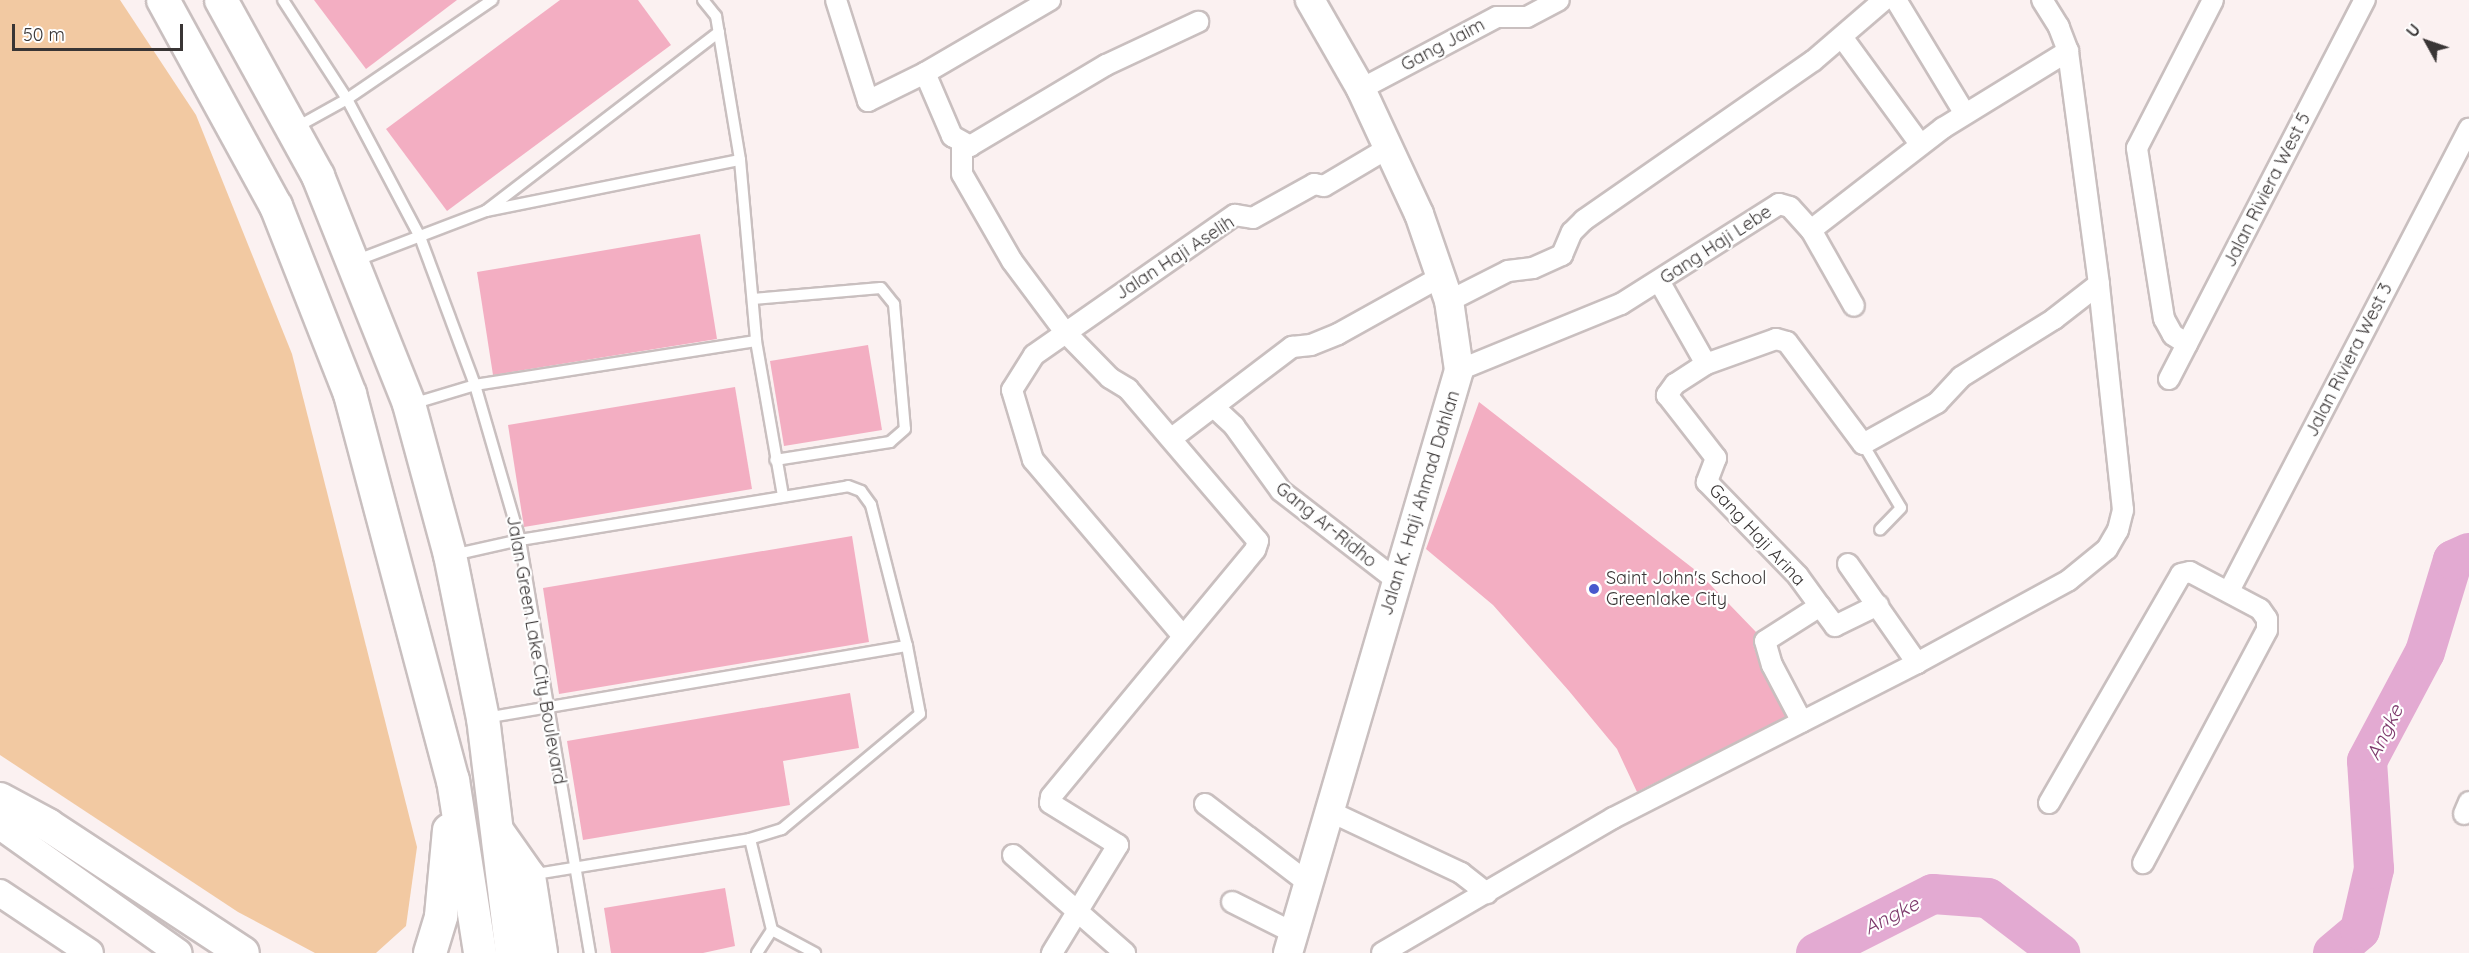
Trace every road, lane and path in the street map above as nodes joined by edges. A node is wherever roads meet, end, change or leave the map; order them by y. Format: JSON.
{"nodes":[{"id":1,"x":163,"y":0,"type":"edge"},
{"id":2,"x":221,"y":0,"type":"edge"},
{"id":3,"x":283,"y":0,"type":"edge"},
{"id":4,"x":492,"y":0,"type":"edge"},
{"id":5,"x":704,"y":0,"type":"edge"},
{"id":6,"x":836,"y":0,"type":"edge"},
{"id":7,"x":1049,"y":0,"type":"edge"},
{"id":8,"x":1310,"y":0,"type":"edge"},
{"id":9,"x":1559,"y":0,"type":"edge"},
{"id":10,"x":1884,"y":0,"type":"edge"},
{"id":11,"x":1896,"y":0,"type":"edge"},
{"id":12,"x":2042,"y":0,"type":"edge"},
{"id":13,"x":2213,"y":0,"type":"edge"},
{"id":14,"x":2365,"y":0,"type":"edge"},
{"id":15,"x":1198,"y":22,"type":"dead end"},
{"id":16,"x":719,"y":32,"type":"junction"},
{"id":17,"x":1842,"y":37,"type":"junction"},
{"id":18,"x":2068,"y":51,"type":"junction"},
{"id":19,"x":925,"y":74,"type":"junction"},
{"id":20,"x":1361,"y":89,"type":"junction"},
{"id":21,"x":347,"y":99,"type":"junction"},
{"id":22,"x":1965,"y":114,"type":"junction"},
{"id":23,"x":295,"y":128,"type":"junction"},
{"id":24,"x":2469,"y":129,"type":"edge"},
{"id":25,"x":1920,"y":144,"type":"junction"},
{"id":26,"x":962,"y":145,"type":"junction"},
{"id":27,"x":1390,"y":147,"type":"junction"},
{"id":28,"x":740,"y":160,"type":"junction"},
{"id":29,"x":486,"y":211,"type":"junction"},
{"id":30,"x":1811,"y":230,"type":"junction"},
{"id":31,"x":420,"y":237,"type":"junction"},
{"id":32,"x":354,"y":261,"type":"junction"},
{"id":33,"x":1659,"y":281,"type":"junction"},
{"id":34,"x":2099,"y":284,"type":"junction"},
{"id":35,"x":1446,"y":288,"type":"junction"},
{"id":36,"x":753,"y":299,"type":"junction"},
{"id":37,"x":1854,"y":306,"type":"dead end"},
{"id":38,"x":1065,"y":332,"type":"junction"},
{"id":39,"x":756,"y":341,"type":"junction"},
{"id":40,"x":2187,"y":344,"type":"junction"},
{"id":41,"x":1706,"y":364,"type":"junction"},
{"id":42,"x":1459,"y":370,"type":"junction"},
{"id":43,"x":2169,"y":380,"type":"dead end"},
{"id":44,"x":475,"y":385,"type":"junction"},
{"id":45,"x":409,"y":404,"type":"junction"},
{"id":46,"x":1216,"y":409,"type":"junction"},
{"id":47,"x":1172,"y":438,"type":"junction"},
{"id":48,"x":1863,"y":444,"type":"junction"},
{"id":49,"x":775,"y":460,"type":"junction"},
{"id":50,"x":783,"y":496,"type":"junction"},
{"id":51,"x":1880,"y":530,"type":"dead end"},
{"id":52,"x":519,"y":540,"type":"junction"},
{"id":53,"x":450,"y":555,"type":"junction"},
{"id":54,"x":1848,"y":564,"type":"dead end"},
{"id":55,"x":1396,"y":580,"type":"junction"},
{"id":56,"x":2229,"y":591,"type":"junction"},
{"id":57,"x":1878,"y":605,"type":"junction"},
{"id":58,"x":1820,"y":606,"type":"junction"},
{"id":59,"x":1182,"y":635,"type":"junction"},
{"id":60,"x":908,"y":646,"type":"junction"},
{"id":61,"x":1917,"y":663,"type":"junction"},
{"id":62,"x":547,"y":707,"type":"junction"},
{"id":63,"x":483,"y":718,"type":"junction"},
{"id":64,"x":1802,"y":722,"type":"junction"},
{"id":65,"x":453,"y":780,"type":"junction"},
{"id":66,"x":0,"y":800,"type":"edge"},
{"id":67,"x":2049,"y":803,"type":"dead end"},
{"id":68,"x":1205,"y":804,"type":"dead end"},
{"id":69,"x":1331,"y":812,"type":"junction"},
{"id":70,"x":0,"y":826,"type":"edge"},
{"id":71,"x":498,"y":832,"type":"junction"},
{"id":72,"x":750,"y":839,"type":"junction"},
{"id":73,"x":1013,"y":855,"type":"dead end"},
{"id":74,"x":2143,"y":863,"type":"dead end"},
{"id":75,"x":574,"y":866,"type":"junction"},
{"id":76,"x":529,"y":876,"type":"junction"},
{"id":77,"x":1307,"y":882,"type":"junction"},
{"id":78,"x":0,"y":893,"type":"edge"},
{"id":79,"x":1487,"y":893,"type":"junction"},
{"id":80,"x":1232,"y":902,"type":"dead end"},
{"id":81,"x":1078,"y":910,"type":"junction"},
{"id":82,"x":772,"y":930,"type":"junction"},
{"id":83,"x":1290,"y":943,"type":"edge"},
{"id":84,"x":90,"y":953,"type":"edge"},
{"id":85,"x":179,"y":953,"type":"edge"},
{"id":86,"x":243,"y":953,"type":"edge"},
{"id":87,"x":430,"y":953,"type":"edge"},
{"id":88,"x":480,"y":953,"type":"edge"},
{"id":89,"x":512,"y":953,"type":"edge"},
{"id":90,"x":540,"y":953,"type":"edge"},
{"id":91,"x":590,"y":953,"type":"edge"},
{"id":92,"x":757,"y":953,"type":"edge"},
{"id":93,"x":814,"y":953,"type":"edge"},
{"id":94,"x":1052,"y":953,"type":"edge"},
{"id":95,"x":1125,"y":953,"type":"edge"},
{"id":96,"x":1382,"y":953,"type":"edge"}],
"edges":[{"from":1,"to":65,"type":"main road"},
{"from":2,"to":23,"type":"main road"},
{"from":3,"to":21,"type":"lane","name":"Jalan Green Lake City Boulevard"},
{"from":4,"to":21,"type":"lane"},
{"from":5,"to":16,"type":"lane"},
{"from":6,"to":19,"type":"street"},
{"from":7,"to":19,"type":"street"},
{"from":8,"to":20,"type":"main road","name":"Jalan K. Haji Ahmad Dahlan"},
{"from":9,"to":20,"type":"street","name":"Gang Jaim"},
{"from":10,"to":17,"type":"street"},
{"from":11,"to":22,"type":"street"},
{"from":12,"to":18,"type":"street"},
{"from":13,"to":40,"type":"street"},
{"from":14,"to":40,"type":"street","name":"Jalan Riviera West 5"},
{"from":15,"to":26,"type":"street"},
{"from":16,"to":28,"type":"lane"},
{"from":16,"to":29,"type":"lane"},
{"from":17,"to":25,"type":"street"},
{"from":17,"to":35,"type":"street"},
{"from":18,"to":22,"type":"street"},
{"from":18,"to":34,"type":"street"},
{"from":19,"to":26,"type":"street"},
{"from":20,"to":27,"type":"main road","name":"Jalan K. Haji Ahmad Dahlan"},
{"from":21,"to":23,"type":"lane"},
{"from":21,"to":31,"type":"lane","name":"Jalan Green Lake City Boulevard"},
{"from":22,"to":25,"type":"street"},
{"from":23,"to":32,"type":"main road"},
{"from":24,"to":56,"type":"street","name":"Jalan Riviera West 3"},
{"from":25,"to":30,"type":"street"},
{"from":26,"to":38,"type":"street"},
{"from":27,"to":35,"type":"main road","name":"Jalan K. Haji Ahmad Dahlan"},
{"from":27,"to":38,"type":"street","name":"Jalan Haji Aselih"},
{"from":28,"to":29,"type":"lane"},
{"from":28,"to":36,"type":"lane"},
{"from":29,"to":31,"type":"lane"},
{"from":30,"to":33,"type":"street","name":"Gang Haji Lebe"},
{"from":30,"to":37,"type":"street","name":"Gang Haji Lebe"},
{"from":31,"to":32,"type":"lane"},
{"from":31,"to":44,"type":"lane","name":"Jalan Green Lake City Boulevard"},
{"from":32,"to":45,"type":"main road"},
{"from":33,"to":41,"type":"street"},
{"from":33,"to":42,"type":"street","name":"Gang Haji Lebe"},
{"from":34,"to":48,"type":"street"},
{"from":34,"to":61,"type":"street"},
{"from":35,"to":42,"type":"main road","name":"Jalan K. Haji Ahmad Dahlan"},
{"from":35,"to":46,"type":"street"},
{"from":36,"to":39,"type":"lane"},
{"from":36,"to":49,"type":"lane"},
{"from":38,"to":47,"type":"street"},
{"from":38,"to":59,"type":"street","name":"Jalan Haji Aselih"},
{"from":39,"to":44,"type":"lane"},
{"from":39,"to":49,"type":"lane"},
{"from":40,"to":43,"type":"street","name":"Jalan Riviera West 5"},
{"from":41,"to":48,"type":"street"},
{"from":41,"to":58,"type":"street","name":"Gang Haji Arina"},
{"from":42,"to":55,"type":"main road","name":"Jalan K. Haji Ahmad Dahlan"},
{"from":44,"to":45,"type":"lane"},
{"from":44,"to":52,"type":"lane","name":"Jalan Green Lake City Boulevard"},
{"from":45,"to":53,"type":"main road"},
{"from":46,"to":47,"type":"street"},
{"from":46,"to":55,"type":"street","name":"Gang Ar-Ridho"},
{"from":47,"to":59,"type":"street"},
{"from":48,"to":51,"type":"lane"},
{"from":49,"to":50,"type":"lane"},
{"from":50,"to":52,"type":"lane"},
{"from":50,"to":60,"type":"lane"},
{"from":52,"to":53,"type":"lane"},
{"from":52,"to":62,"type":"lane","name":"Jalan Green Lake City Boulevard"},
{"from":53,"to":63,"type":"main road"},
{"from":54,"to":57,"type":"street"},
{"from":55,"to":69,"type":"main road","name":"Jalan K. Haji Ahmad Dahlan"},
{"from":56,"to":67,"type":"street"},
{"from":56,"to":74,"type":"street"},
{"from":57,"to":58,"type":"street"},
{"from":57,"to":61,"type":"street"},
{"from":58,"to":64,"type":"street"},
{"from":59,"to":81,"type":"street"},
{"from":60,"to":62,"type":"lane"},
{"from":60,"to":72,"type":"lane"},
{"from":61,"to":64,"type":"street"},
{"from":62,"to":63,"type":"lane"},
{"from":62,"to":75,"type":"lane","name":"Jalan Green Lake City Boulevard"},
{"from":63,"to":71,"type":"main road"},
{"from":64,"to":79,"type":"street"},
{"from":65,"to":87,"type":"main road"},
{"from":65,"to":88,"type":"main road"},
{"from":66,"to":86,"type":"main road"},
{"from":68,"to":77,"type":"street"},
{"from":69,"to":77,"type":"main road","name":"Jalan K. Haji Ahmad Dahlan"},
{"from":69,"to":79,"type":"street"},
{"from":70,"to":85,"type":"street"},
{"from":71,"to":76,"type":"main road"},
{"from":71,"to":89,"type":"main road"},
{"from":72,"to":75,"type":"lane"},
{"from":72,"to":82,"type":"lane"},
{"from":73,"to":81,"type":"street"},
{"from":75,"to":76,"type":"lane"},
{"from":75,"to":91,"type":"lane","name":"Jalan Green Lake City Boulevard"},
{"from":76,"to":90,"type":"main road"},
{"from":77,"to":83,"type":"main road","name":"Jalan K. Haji Ahmad Dahlan"},
{"from":78,"to":84,"type":"street"},
{"from":79,"to":96,"type":"street"},
{"from":80,"to":83,"type":"street"},
{"from":81,"to":94,"type":"street"},
{"from":81,"to":95,"type":"street"},
{"from":82,"to":92,"type":"lane"},
{"from":82,"to":93,"type":"lane"}]}
